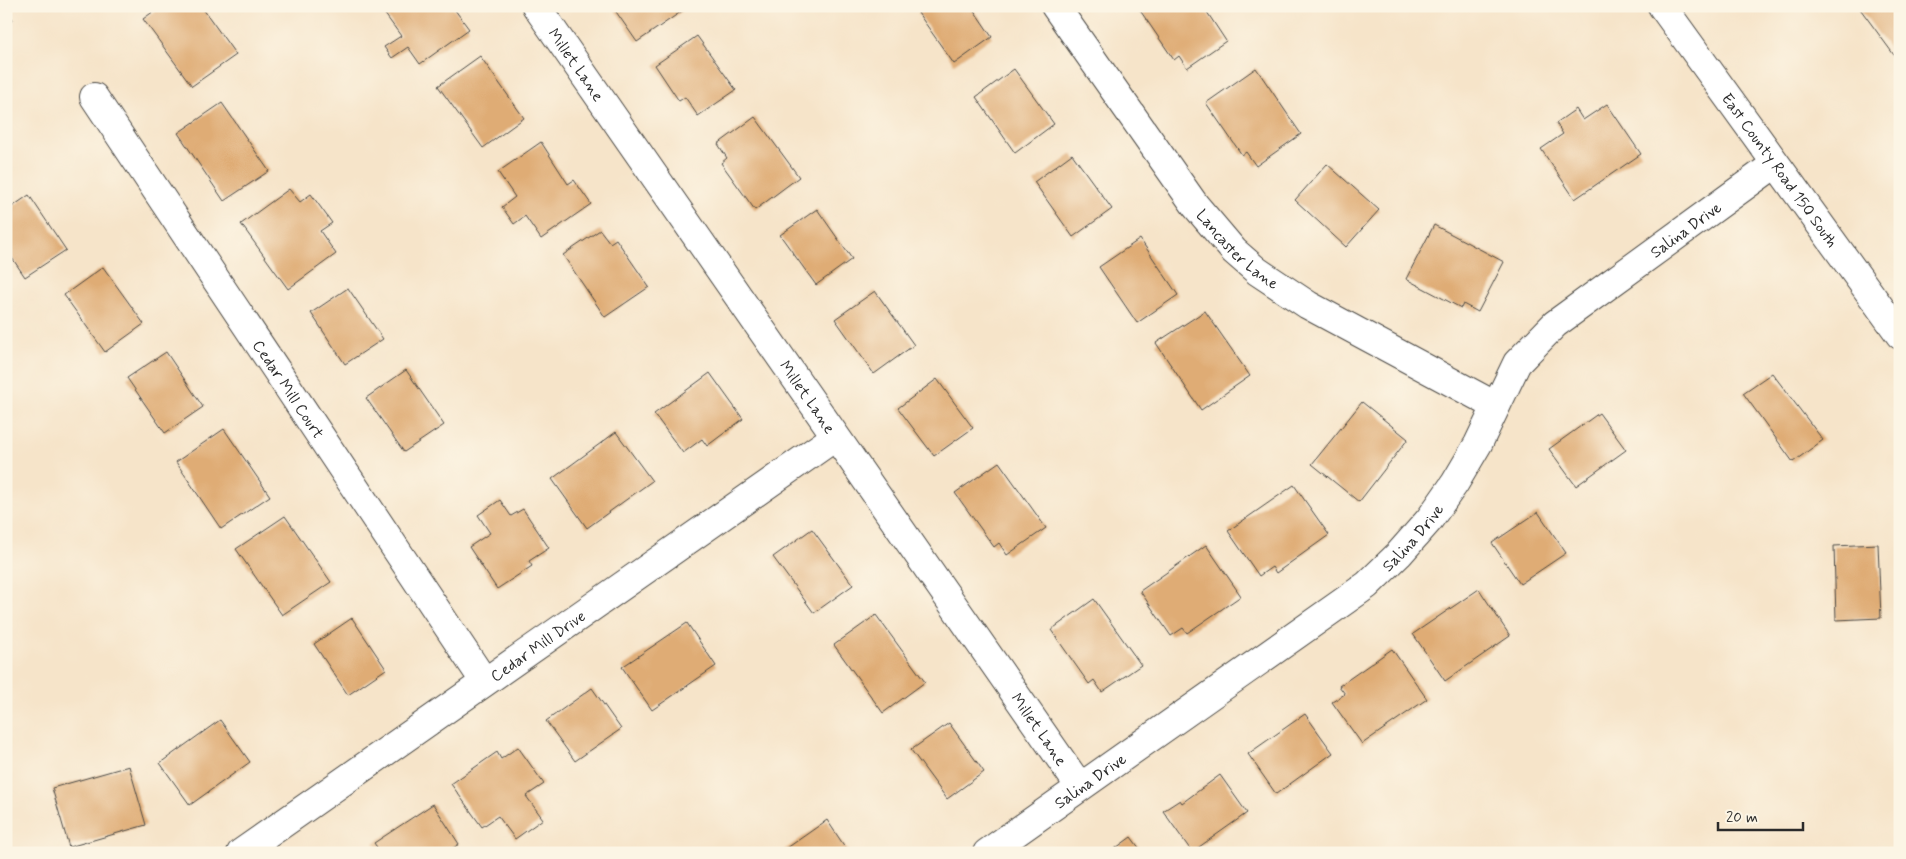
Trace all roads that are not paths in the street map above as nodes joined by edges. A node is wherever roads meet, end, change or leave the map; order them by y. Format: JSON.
{"nodes":[{"id":1,"x":536,"y":6,"type":"edge"},
{"id":2,"x":1055,"y":6,"type":"edge"},
{"id":3,"x":1662,"y":6,"type":"edge"},
{"id":4,"x":94,"y":97,"type":"dead end"},
{"id":5,"x":1775,"y":164,"type":"junction"},
{"id":6,"x":1900,"y":335,"type":"edge"},
{"id":7,"x":1496,"y":406,"type":"junction"},
{"id":8,"x":835,"y":437,"type":"junction"},
{"id":9,"x":484,"y":681,"type":"junction"},
{"id":10,"x":1080,"y":787,"type":"junction"},
{"id":11,"x":241,"y":853,"type":"edge"},
{"id":12,"x":987,"y":853,"type":"edge"}],
"edges":[{"from":1,"to":8,"type":"street","name":"Millet Lane"},
{"from":2,"to":7,"type":"street","name":"Lancaster Lane"},
{"from":3,"to":5,"type":"street","name":"East County Road 150 South"},
{"from":4,"to":9,"type":"street","name":"Cedar Mill Court"},
{"from":5,"to":6,"type":"street","name":"East County Road 150 South"},
{"from":5,"to":7,"type":"street","name":"Salina Drive"},
{"from":7,"to":10,"type":"street","name":"Salina Drive"},
{"from":8,"to":9,"type":"street","name":"Cedar Mill Drive"},
{"from":8,"to":10,"type":"street","name":"Millet Lane"},
{"from":9,"to":11,"type":"street","name":"Cedar Mill Drive"},
{"from":10,"to":12,"type":"street","name":"Salina Drive"}]}
